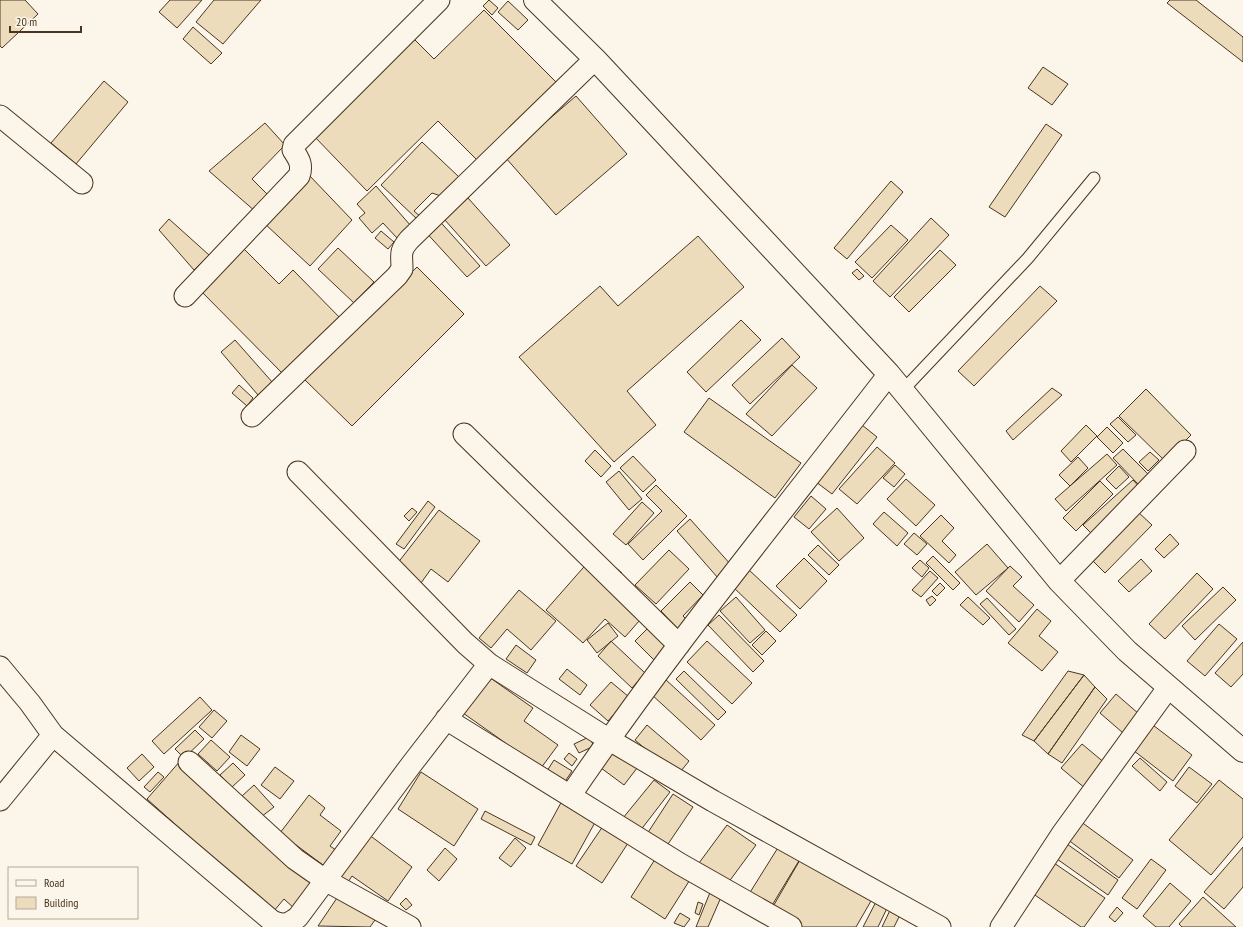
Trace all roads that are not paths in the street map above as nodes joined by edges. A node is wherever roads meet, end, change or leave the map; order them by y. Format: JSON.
{"nodes":[{"id":1,"x":439,"y":0,"type":"edge"},
{"id":2,"x":535,"y":0,"type":"edge"},
{"id":3,"x":595,"y":59,"type":"junction"},
{"id":4,"x":0,"y":116,"type":"edge"},
{"id":5,"x":1094,"y":178,"type":"dead end"},
{"id":6,"x":82,"y":183,"type":"dead end"},
{"id":7,"x":185,"y":296,"type":"dead end"},
{"id":8,"x":889,"y":374,"type":"junction"},
{"id":9,"x":903,"y":390,"type":"junction"},
{"id":10,"x":252,"y":416,"type":"dead end"},
{"id":11,"x":464,"y":434,"type":"dead end"},
{"id":12,"x":1185,"y":451,"type":"dead end"},
{"id":13,"x":298,"y":472,"type":"dead end"},
{"id":14,"x":1059,"y":581,"type":"junction"},
{"id":15,"x":679,"y":645,"type":"junction"},
{"id":16,"x":489,"y":664,"type":"junction"},
{"id":17,"x":0,"y":667,"type":"edge"},
{"id":18,"x":1168,"y":688,"type":"junction"},
{"id":19,"x":446,"y":719,"type":"junction"},
{"id":20,"x":53,"y":735,"type":"junction"},
{"id":21,"x":608,"y":739,"type":"junction"},
{"id":22,"x":1243,"y":751,"type":"edge"},
{"id":23,"x":189,"y":762,"type":"dead end"},
{"id":24,"x":570,"y":796,"type":"junction"},
{"id":25,"x":0,"y":800,"type":"edge"},
{"id":26,"x":325,"y":880,"type":"junction"},
{"id":27,"x":410,"y":927,"type":"edge"},
{"id":28,"x":791,"y":927,"type":"edge"},
{"id":29,"x":940,"y":927,"type":"edge"},
{"id":30,"x":1001,"y":927,"type":"edge"}],
"edges":[{"from":1,"to":7,"type":"street"},
{"from":2,"to":3,"type":"main road"},
{"from":3,"to":8,"type":"main road"},
{"from":3,"to":10,"type":"street"},
{"from":4,"to":6,"type":"street"},
{"from":5,"to":9,"type":"lane"},
{"from":8,"to":9,"type":"main road"},
{"from":8,"to":15,"type":"street"},
{"from":9,"to":14,"type":"main road"},
{"from":11,"to":15,"type":"street"},
{"from":12,"to":14,"type":"street"},
{"from":13,"to":16,"type":"street"},
{"from":14,"to":18,"type":"main road"},
{"from":15,"to":21,"type":"street"},
{"from":16,"to":19,"type":"street"},
{"from":16,"to":21,"type":"street"},
{"from":17,"to":20,"type":"street"},
{"from":18,"to":22,"type":"main road"},
{"from":18,"to":30,"type":"street"},
{"from":19,"to":24,"type":"street"},
{"from":19,"to":26,"type":"street"},
{"from":20,"to":25,"type":"street"},
{"from":20,"to":26,"type":"street"},
{"from":21,"to":24,"type":"street"},
{"from":21,"to":29,"type":"street"},
{"from":23,"to":26,"type":"street"},
{"from":24,"to":28,"type":"street"},
{"from":26,"to":27,"type":"street"}]}
